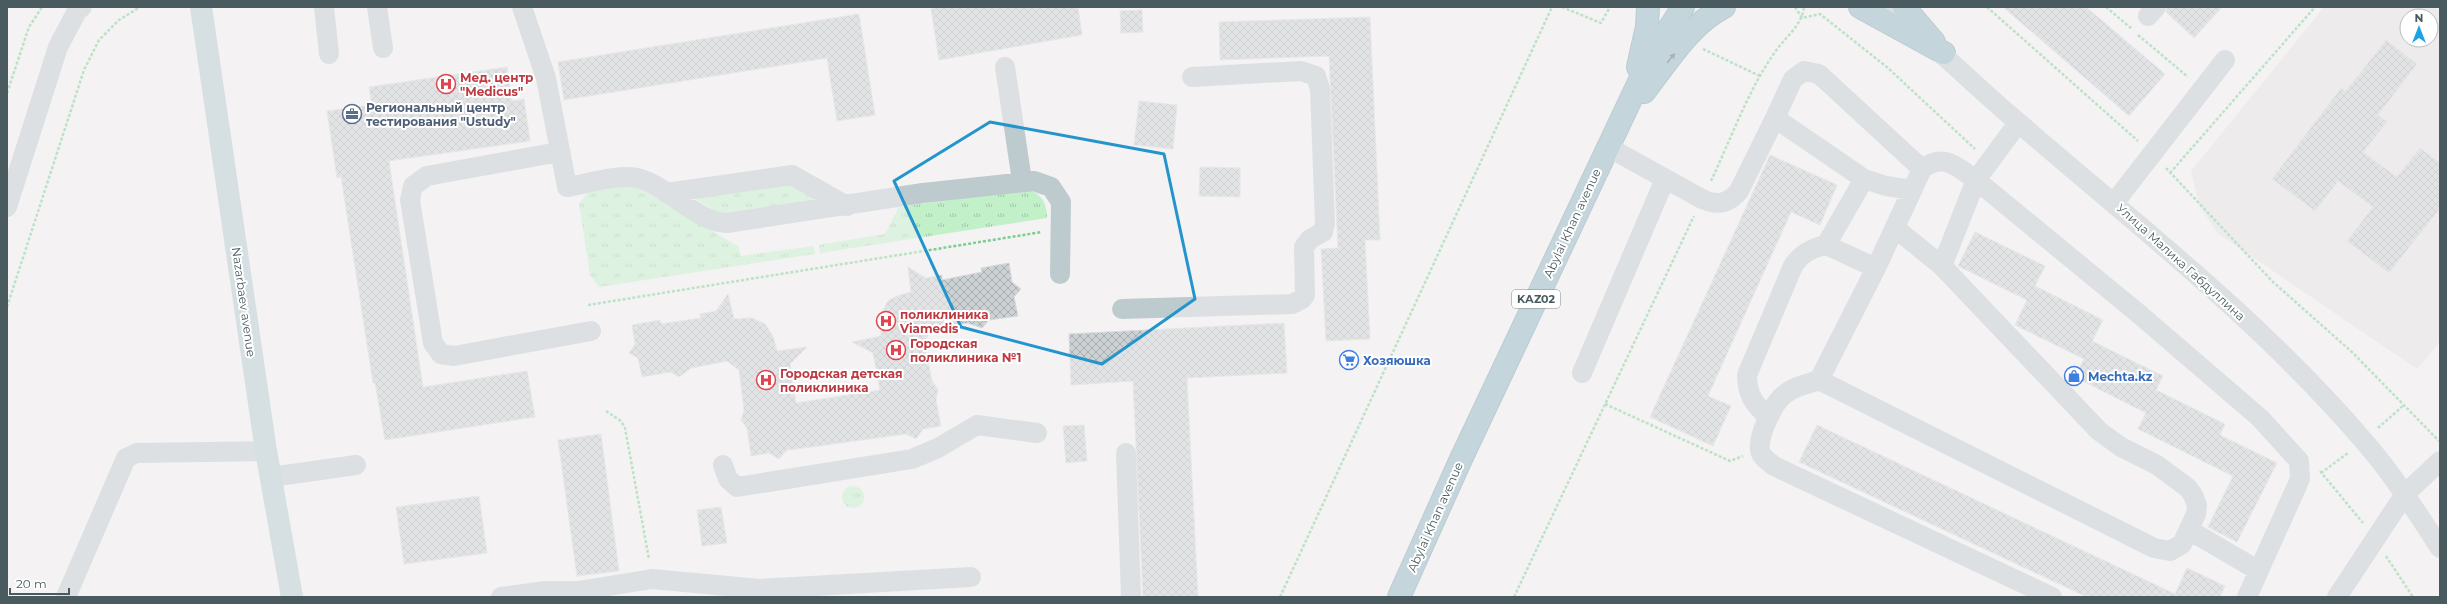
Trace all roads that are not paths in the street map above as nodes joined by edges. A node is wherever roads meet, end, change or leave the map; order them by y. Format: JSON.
{"nodes":[{"id":1,"x":82,"y":7,"type":"edge"},
{"id":2,"x":201,"y":7,"type":"edge"},
{"id":3,"x":324,"y":7,"type":"edge"},
{"id":4,"x":377,"y":7,"type":"edge"},
{"id":5,"x":522,"y":7,"type":"edge"},
{"id":6,"x":1648,"y":7,"type":"edge"},
{"id":7,"x":1683,"y":7,"type":"edge"},
{"id":8,"x":1724,"y":7,"type":"edge"},
{"id":9,"x":1860,"y":7,"type":"edge"},
{"id":10,"x":1889,"y":7,"type":"edge"},
{"id":11,"x":1904,"y":7,"type":"edge"},
{"id":12,"x":383,"y":48,"type":"dead end"},
{"id":13,"x":1944,"y":53,"type":"junction"},
{"id":14,"x":329,"y":54,"type":"dead end"},
{"id":15,"x":2225,"y":60,"type":"dead end"},
{"id":16,"x":1005,"y":67,"type":"dead end"},
{"id":17,"x":1192,"y":77,"type":"dead end"},
{"id":18,"x":1775,"y":118,"type":"junction"},
{"id":19,"x":1620,"y":121,"type":"junction"},
{"id":20,"x":2018,"y":123,"type":"junction"},
{"id":21,"x":1608,"y":147,"type":"junction"},
{"id":22,"x":559,"y":152,"type":"junction"},
{"id":23,"x":1922,"y":169,"type":"junction"},
{"id":24,"x":1665,"y":179,"type":"junction"},
{"id":25,"x":1864,"y":179,"type":"junction"},
{"id":26,"x":1976,"y":180,"type":"junction"},
{"id":27,"x":1022,"y":181,"type":"junction"},
{"id":28,"x":1912,"y":190,"type":"junction"},
{"id":29,"x":666,"y":193,"type":"junction"},
{"id":30,"x":2114,"y":203,"type":"junction"},
{"id":31,"x":7,"y":206,"type":"edge"},
{"id":32,"x":847,"y":206,"type":"junction"},
{"id":33,"x":1895,"y":228,"type":"junction"},
{"id":34,"x":1826,"y":245,"type":"junction"},
{"id":35,"x":1942,"y":266,"type":"junction"},
{"id":36,"x":1876,"y":268,"type":"junction"},
{"id":37,"x":1060,"y":274,"type":"dead end"},
{"id":38,"x":1122,"y":309,"type":"dead end"},
{"id":39,"x":591,"y":331,"type":"dead end"},
{"id":40,"x":1582,"y":373,"type":"dead end"},
{"id":41,"x":1819,"y":380,"type":"junction"},
{"id":42,"x":1768,"y":417,"type":"junction"},
{"id":43,"x":1037,"y":433,"type":"dead end"},
{"id":44,"x":266,"y":451,"type":"junction"},
{"id":45,"x":1126,"y":453,"type":"dead end"},
{"id":46,"x":2440,"y":461,"type":"edge"},
{"id":47,"x":356,"y":465,"type":"dead end"},
{"id":48,"x":723,"y":465,"type":"dead end"},
{"id":49,"x":271,"y":477,"type":"junction"},
{"id":50,"x":2406,"y":494,"type":"junction"},
{"id":51,"x":2189,"y":530,"type":"junction"},
{"id":52,"x":2440,"y":548,"type":"edge"},
{"id":53,"x":2259,"y":571,"type":"junction"},
{"id":54,"x":971,"y":577,"type":"dead end"},
{"id":55,"x":653,"y":588,"type":"edge"},
{"id":56,"x":761,"y":593,"type":"edge"},
{"id":57,"x":578,"y":594,"type":"edge"},
{"id":58,"x":66,"y":597,"type":"edge"},
{"id":59,"x":292,"y":597,"type":"edge"},
{"id":60,"x":501,"y":597,"type":"edge"},
{"id":61,"x":1131,"y":597,"type":"edge"},
{"id":62,"x":1399,"y":597,"type":"edge"},
{"id":63,"x":2052,"y":597,"type":"edge"},
{"id":64,"x":2247,"y":597,"type":"edge"},
{"id":65,"x":2337,"y":597,"type":"edge"}],
"edges":[{"from":1,"to":31,"type":"street"},
{"from":2,"to":44,"type":"main road","name":"Nazarbaev avenue"},
{"from":3,"to":14,"type":"street"},
{"from":4,"to":12,"type":"street"},
{"from":5,"to":22,"type":"street"},
{"from":6,"to":19,"type":"highway"},
{"from":7,"to":19,"type":"highway","name":"Abylai Khan avenue","number":"KАZ02"},
{"from":19,"to":8,"type":"highway","one_way":true},
{"from":9,"to":13,"type":"highway"},
{"from":10,"to":13,"type":"street","name":"Улица Малика Габдуллина"},
{"from":11,"to":13,"type":"highway"},
{"from":13,"to":20,"type":"street","name":"Улица Малика Габдуллина"},
{"from":15,"to":30,"type":"street"},
{"from":16,"to":27,"type":"street"},
{"from":17,"to":38,"type":"street"},
{"from":18,"to":23,"type":"street"},
{"from":18,"to":24,"type":"street"},
{"from":18,"to":25,"type":"street"},
{"from":19,"to":21,"type":"highway","name":"Abylai Khan avenue","number":"KАZ02"},
{"from":20,"to":26,"type":"street"},
{"from":20,"to":30,"type":"street","name":"Улица Малика Габдуллина"},
{"from":21,"to":24,"type":"street"},
{"from":21,"to":62,"type":"highway","name":"Abylai Khan avenue","number":"KАZ02"},
{"from":22,"to":29,"type":"street"},
{"from":22,"to":39,"type":"street"},
{"from":23,"to":26,"type":"street"},
{"from":23,"to":28,"type":"street"},
{"from":24,"to":40,"type":"street"},
{"from":25,"to":28,"type":"street"},
{"from":25,"to":34,"type":"street"},
{"from":26,"to":35,"type":"street"},
{"from":26,"to":53,"type":"street"},
{"from":27,"to":32,"type":"street"},
{"from":27,"to":37,"type":"street"},
{"from":28,"to":33,"type":"street"},
{"from":29,"to":32,"type":"street"},
{"from":29,"to":32,"type":"street"},
{"from":30,"to":50,"type":"street","name":"Улица Малика Габдуллина"},
{"from":33,"to":35,"type":"street"},
{"from":33,"to":36,"type":"street"},
{"from":34,"to":36,"type":"street"},
{"from":34,"to":42,"type":"street"},
{"from":35,"to":51,"type":"street"},
{"from":36,"to":41,"type":"street"},
{"from":41,"to":42,"type":"street"},
{"from":41,"to":51,"type":"street"},
{"from":42,"to":63,"type":"street"},
{"from":43,"to":48,"type":"street"},
{"from":44,"to":49,"type":"main road","name":"Nazarbaev avenue"},
{"from":44,"to":58,"type":"street"},
{"from":45,"to":61,"type":"street"},
{"from":46,"to":50,"type":"street"},
{"from":47,"to":49,"type":"street"},
{"from":49,"to":59,"type":"main road","name":"Nazarbaev avenue"},
{"from":50,"to":52,"type":"street","name":"Улица Малика Габдуллина"},
{"from":50,"to":65,"type":"street"},
{"from":51,"to":53,"type":"street"},
{"from":53,"to":64,"type":"street"},
{"from":54,"to":56,"type":"street"},
{"from":55,"to":56,"type":"street"},
{"from":55,"to":57,"type":"street"},
{"from":57,"to":60,"type":"street"}]}
